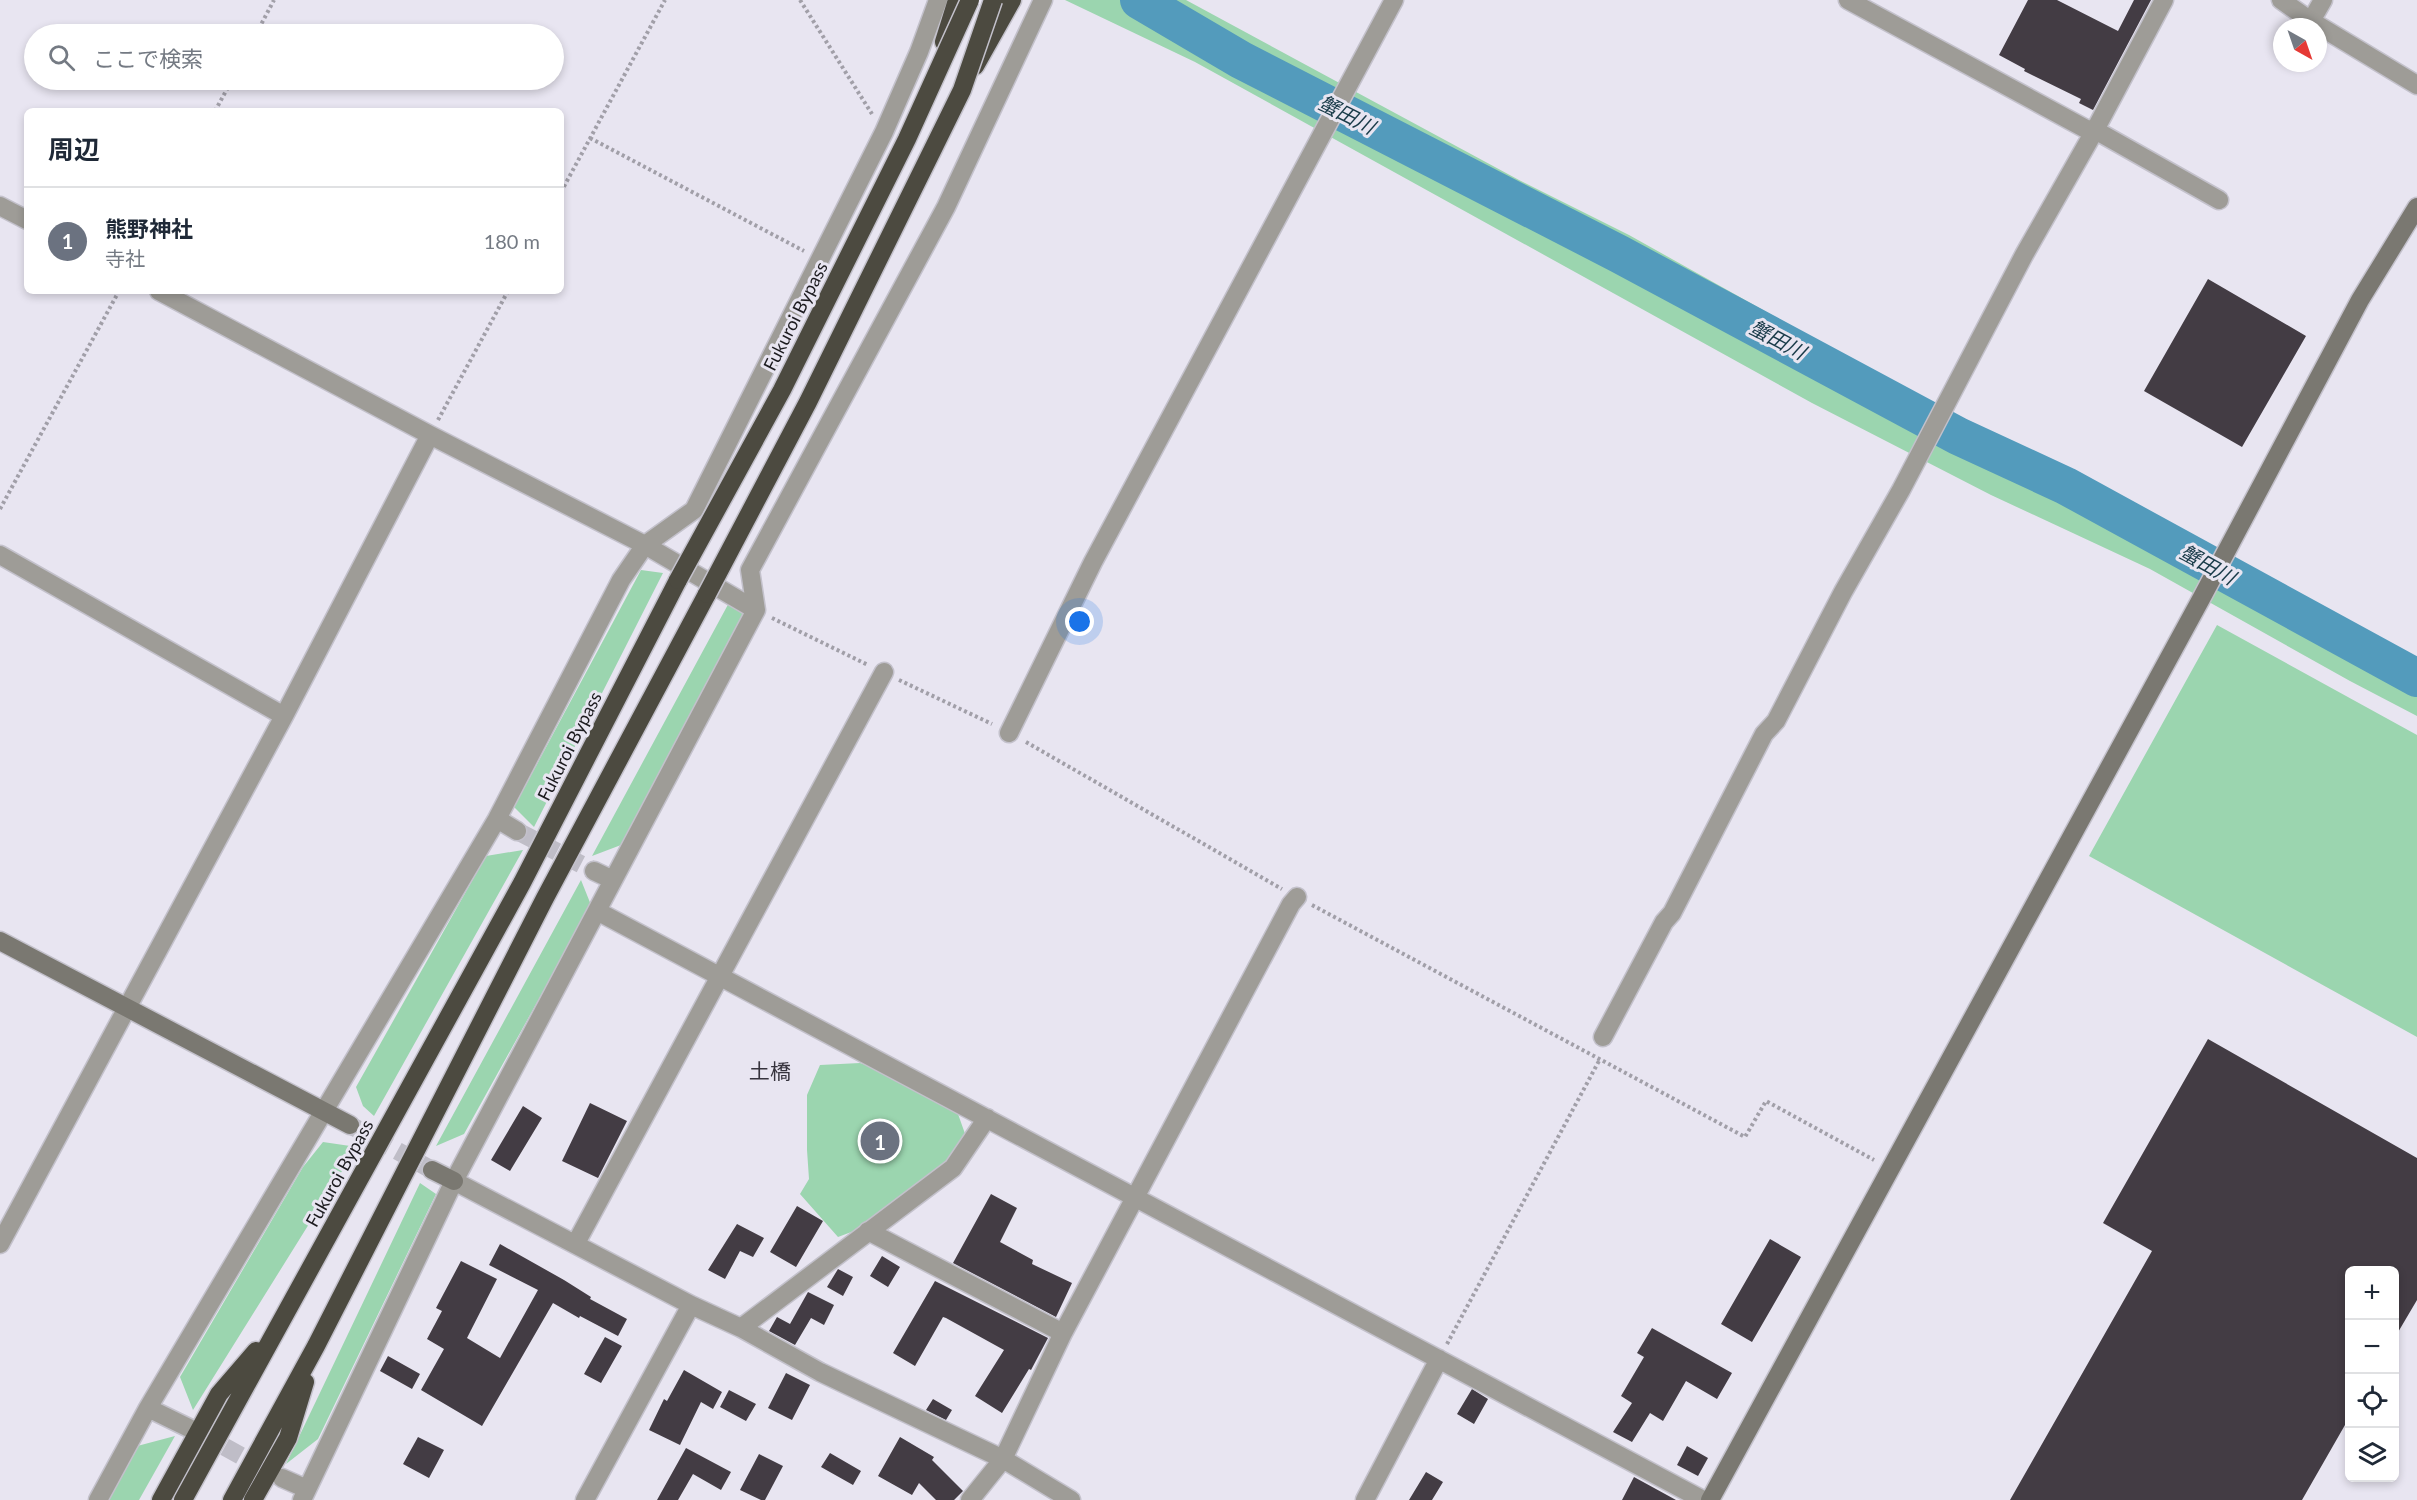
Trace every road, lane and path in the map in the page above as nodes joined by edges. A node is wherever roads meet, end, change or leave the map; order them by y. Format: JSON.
{"nodes":[{"id":1,"x":274,"y":0,"type":"edge"},
{"id":2,"x":665,"y":0,"type":"edge"},
{"id":3,"x":800,"y":0,"type":"edge"},
{"id":4,"x":938,"y":0,"type":"edge"},
{"id":5,"x":957,"y":0,"type":"edge"},
{"id":6,"x":970,"y":0,"type":"edge"},
{"id":7,"x":993,"y":0,"type":"edge"},
{"id":8,"x":1012,"y":0,"type":"edge"},
{"id":9,"x":1394,"y":0,"type":"edge"},
{"id":10,"x":1848,"y":0,"type":"edge"},
{"id":11,"x":2164,"y":0,"type":"edge"},
{"id":12,"x":2281,"y":0,"type":"edge"},
{"id":13,"x":2323,"y":0,"type":"edge"},
{"id":14,"x":1042,"y":2,"type":"edge"},
{"id":15,"x":2307,"y":18,"type":"edge"},
{"id":16,"x":2313,"y":18,"type":"edge"},
{"id":17,"x":261,"y":24,"type":"edge"},
{"id":18,"x":2327,"y":31,"type":"edge"},
{"id":19,"x":934,"y":76,"type":"junction"},
{"id":20,"x":2417,"y":85,"type":"edge"},
{"id":21,"x":227,"y":90,"type":"edge"},
{"id":22,"x":962,"y":90,"type":"junction"},
{"id":23,"x":217,"y":108,"type":"edge"},
{"id":24,"x":2095,"y":130,"type":"junction"},
{"id":25,"x":884,"y":132,"type":"junction"},
{"id":26,"x":590,"y":138,"type":"junction"},
{"id":27,"x":564,"y":186,"type":"edge"},
{"id":28,"x":2219,"y":200,"type":"dead end"},
{"id":29,"x":0,"y":206,"type":"edge"},
{"id":30,"x":2417,"y":207,"type":"edge"},
{"id":31,"x":24,"y":218,"type":"edge"},
{"id":32,"x":821,"y":259,"type":"junction"},
{"id":33,"x":117,"y":294,"type":"edge"},
{"id":34,"x":165,"y":294,"type":"edge"},
{"id":35,"x":506,"y":294,"type":"edge"},
{"id":36,"x":430,"y":435,"type":"junction"},
{"id":37,"x":0,"y":509,"type":"edge"},
{"id":38,"x":645,"y":545,"type":"junction"},
{"id":39,"x":0,"y":555,"type":"edge"},
{"id":40,"x":756,"y":610,"type":"junction"},
{"id":41,"x":884,"y":672,"type":"junction"},
{"id":42,"x":284,"y":716,"type":"junction"},
{"id":43,"x":1009,"y":733,"type":"junction"},
{"id":44,"x":497,"y":819,"type":"junction"},
{"id":45,"x":517,"y":831,"type":"tunnel mouth"},
{"id":46,"x":594,"y":871,"type":"tunnel mouth"},
{"id":47,"x":613,"y":880,"type":"junction"},
{"id":48,"x":1297,"y":897,"type":"junction"},
{"id":49,"x":597,"y":911,"type":"junction"},
{"id":50,"x":0,"y":941,"type":"edge"},
{"id":51,"x":721,"y":976,"type":"junction"},
{"id":52,"x":128,"y":1010,"type":"junction"},
{"id":53,"x":1603,"y":1037,"type":"dead end"},
{"id":54,"x":1600,"y":1059,"type":"junction"},
{"id":55,"x":325,"y":1112,"type":"junction"},
{"id":56,"x":987,"y":1118,"type":"junction"},
{"id":57,"x":350,"y":1125,"type":"tunnel mouth"},
{"id":58,"x":1890,"y":1169,"type":"junction"},
{"id":59,"x":432,"y":1170,"type":"tunnel mouth"},
{"id":60,"x":454,"y":1181,"type":"junction"},
{"id":61,"x":1136,"y":1197,"type":"junction"},
{"id":62,"x":868,"y":1231,"type":"junction"},
{"id":63,"x":576,"y":1243,"type":"junction"},
{"id":64,"x":0,"y":1244,"type":"edge"},
{"id":65,"x":691,"y":1305,"type":"junction"},
{"id":66,"x":279,"y":1325,"type":"junction"},
{"id":67,"x":741,"y":1328,"type":"junction"},
{"id":68,"x":1063,"y":1333,"type":"junction"},
{"id":69,"x":316,"y":1346,"type":"junction"},
{"id":70,"x":1439,"y":1359,"type":"junction"},
{"id":71,"x":148,"y":1408,"type":"junction"},
{"id":72,"x":191,"y":1429,"type":"tunnel mouth"},
{"id":73,"x":1003,"y":1459,"type":"junction"},
{"id":74,"x":282,"y":1478,"type":"tunnel mouth"},
{"id":75,"x":304,"y":1495,"type":"edge"},
{"id":76,"x":98,"y":1500,"type":"edge"},
{"id":77,"x":160,"y":1500,"type":"edge"},
{"id":78,"x":183,"y":1500,"type":"edge"},
{"id":79,"x":232,"y":1500,"type":"edge"},
{"id":80,"x":253,"y":1500,"type":"edge"},
{"id":81,"x":585,"y":1500,"type":"edge"},
{"id":82,"x":970,"y":1500,"type":"edge"},
{"id":83,"x":1071,"y":1500,"type":"edge"},
{"id":84,"x":1365,"y":1500,"type":"edge"},
{"id":85,"x":1703,"y":1500,"type":"edge"},
{"id":86,"x":1710,"y":1500,"type":"edge"}],
"edges":[{"from":1,"to":17,"type":"path"},
{"from":2,"to":26,"type":"path"},
{"from":3,"to":25,"type":"path"},
{"from":4,"to":25,"type":"street"},
{"from":5,"to":19,"type":"highway","bridge":true},
{"from":6,"to":19,"type":"highway","name":"Fukuroi Bypass","bridge":true},
{"from":7,"to":22,"type":"highway","bridge":true},
{"from":8,"to":22,"type":"highway","bridge":true},
{"from":9,"to":43,"type":"street"},
{"from":10,"to":24,"type":"street"},
{"from":11,"to":24,"type":"street"},
{"from":12,"to":15,"type":"street"},
{"from":13,"to":16,"type":"street"},
{"from":14,"to":40,"type":"street"},
{"from":18,"to":20,"type":"street"},
{"from":19,"to":66,"type":"highway","name":"Fukuroi Bypass","bridge":true},
{"from":21,"to":23,"type":"path"},
{"from":22,"to":69,"type":"highway","bridge":true},
{"from":24,"to":28,"type":"street"},
{"from":24,"to":53,"type":"street"},
{"from":25,"to":32,"type":"street"},
{"from":26,"to":27,"type":"path"},
{"from":26,"to":32,"type":"path"},
{"from":29,"to":31,"type":"street"},
{"from":30,"to":58,"type":"street"},
{"from":32,"to":38,"type":"street"},
{"from":33,"to":37,"type":"path"},
{"from":34,"to":36,"type":"street"},
{"from":35,"to":36,"type":"path"},
{"from":36,"to":38,"type":"street"},
{"from":36,"to":42,"type":"street"},
{"from":38,"to":40,"type":"street"},
{"from":38,"to":44,"type":"street"},
{"from":39,"to":42,"type":"street"},
{"from":40,"to":41,"type":"path"},
{"from":40,"to":47,"type":"street"},
{"from":41,"to":43,"type":"path"},
{"from":41,"to":51,"type":"street"},
{"from":42,"to":52,"type":"street"},
{"from":43,"to":48,"type":"path"},
{"from":44,"to":45,"type":"street"},
{"from":44,"to":55,"type":"street"},
{"from":46,"to":47,"type":"street"},
{"from":47,"to":49,"type":"street"},
{"from":48,"to":54,"type":"path"},
{"from":48,"to":61,"type":"street"},
{"from":49,"to":51,"type":"street"},
{"from":49,"to":60,"type":"street"},
{"from":50,"to":52,"type":"street"},
{"from":51,"to":56,"type":"street"},
{"from":51,"to":63,"type":"street"},
{"from":52,"to":55,"type":"street"},
{"from":52,"to":64,"type":"street"},
{"from":54,"to":58,"type":"path"},
{"from":54,"to":70,"type":"path"},
{"from":55,"to":57,"type":"street"},
{"from":55,"to":71,"type":"street"},
{"from":56,"to":61,"type":"street"},
{"from":56,"to":62,"type":"street"},
{"from":58,"to":86,"type":"street"},
{"from":59,"to":60,"type":"street"},
{"from":60,"to":63,"type":"street"},
{"from":60,"to":75,"type":"street"},
{"from":61,"to":68,"type":"street"},
{"from":61,"to":70,"type":"street"},
{"from":62,"to":67,"type":"street"},
{"from":62,"to":68,"type":"street"},
{"from":63,"to":65,"type":"street"},
{"from":65,"to":67,"type":"street"},
{"from":65,"to":81,"type":"street"},
{"from":66,"to":77,"type":"highway"},
{"from":66,"to":78,"type":"highway","name":"Fukuroi Bypass"},
{"from":67,"to":73,"type":"street"},
{"from":68,"to":73,"type":"street"},
{"from":69,"to":79,"type":"highway"},
{"from":69,"to":80,"type":"highway"},
{"from":70,"to":84,"type":"street"},
{"from":70,"to":85,"type":"street"},
{"from":71,"to":72,"type":"street"},
{"from":71,"to":76,"type":"street"},
{"from":73,"to":82,"type":"street"},
{"from":73,"to":83,"type":"street"},
{"from":74,"to":75,"type":"street"}]}
